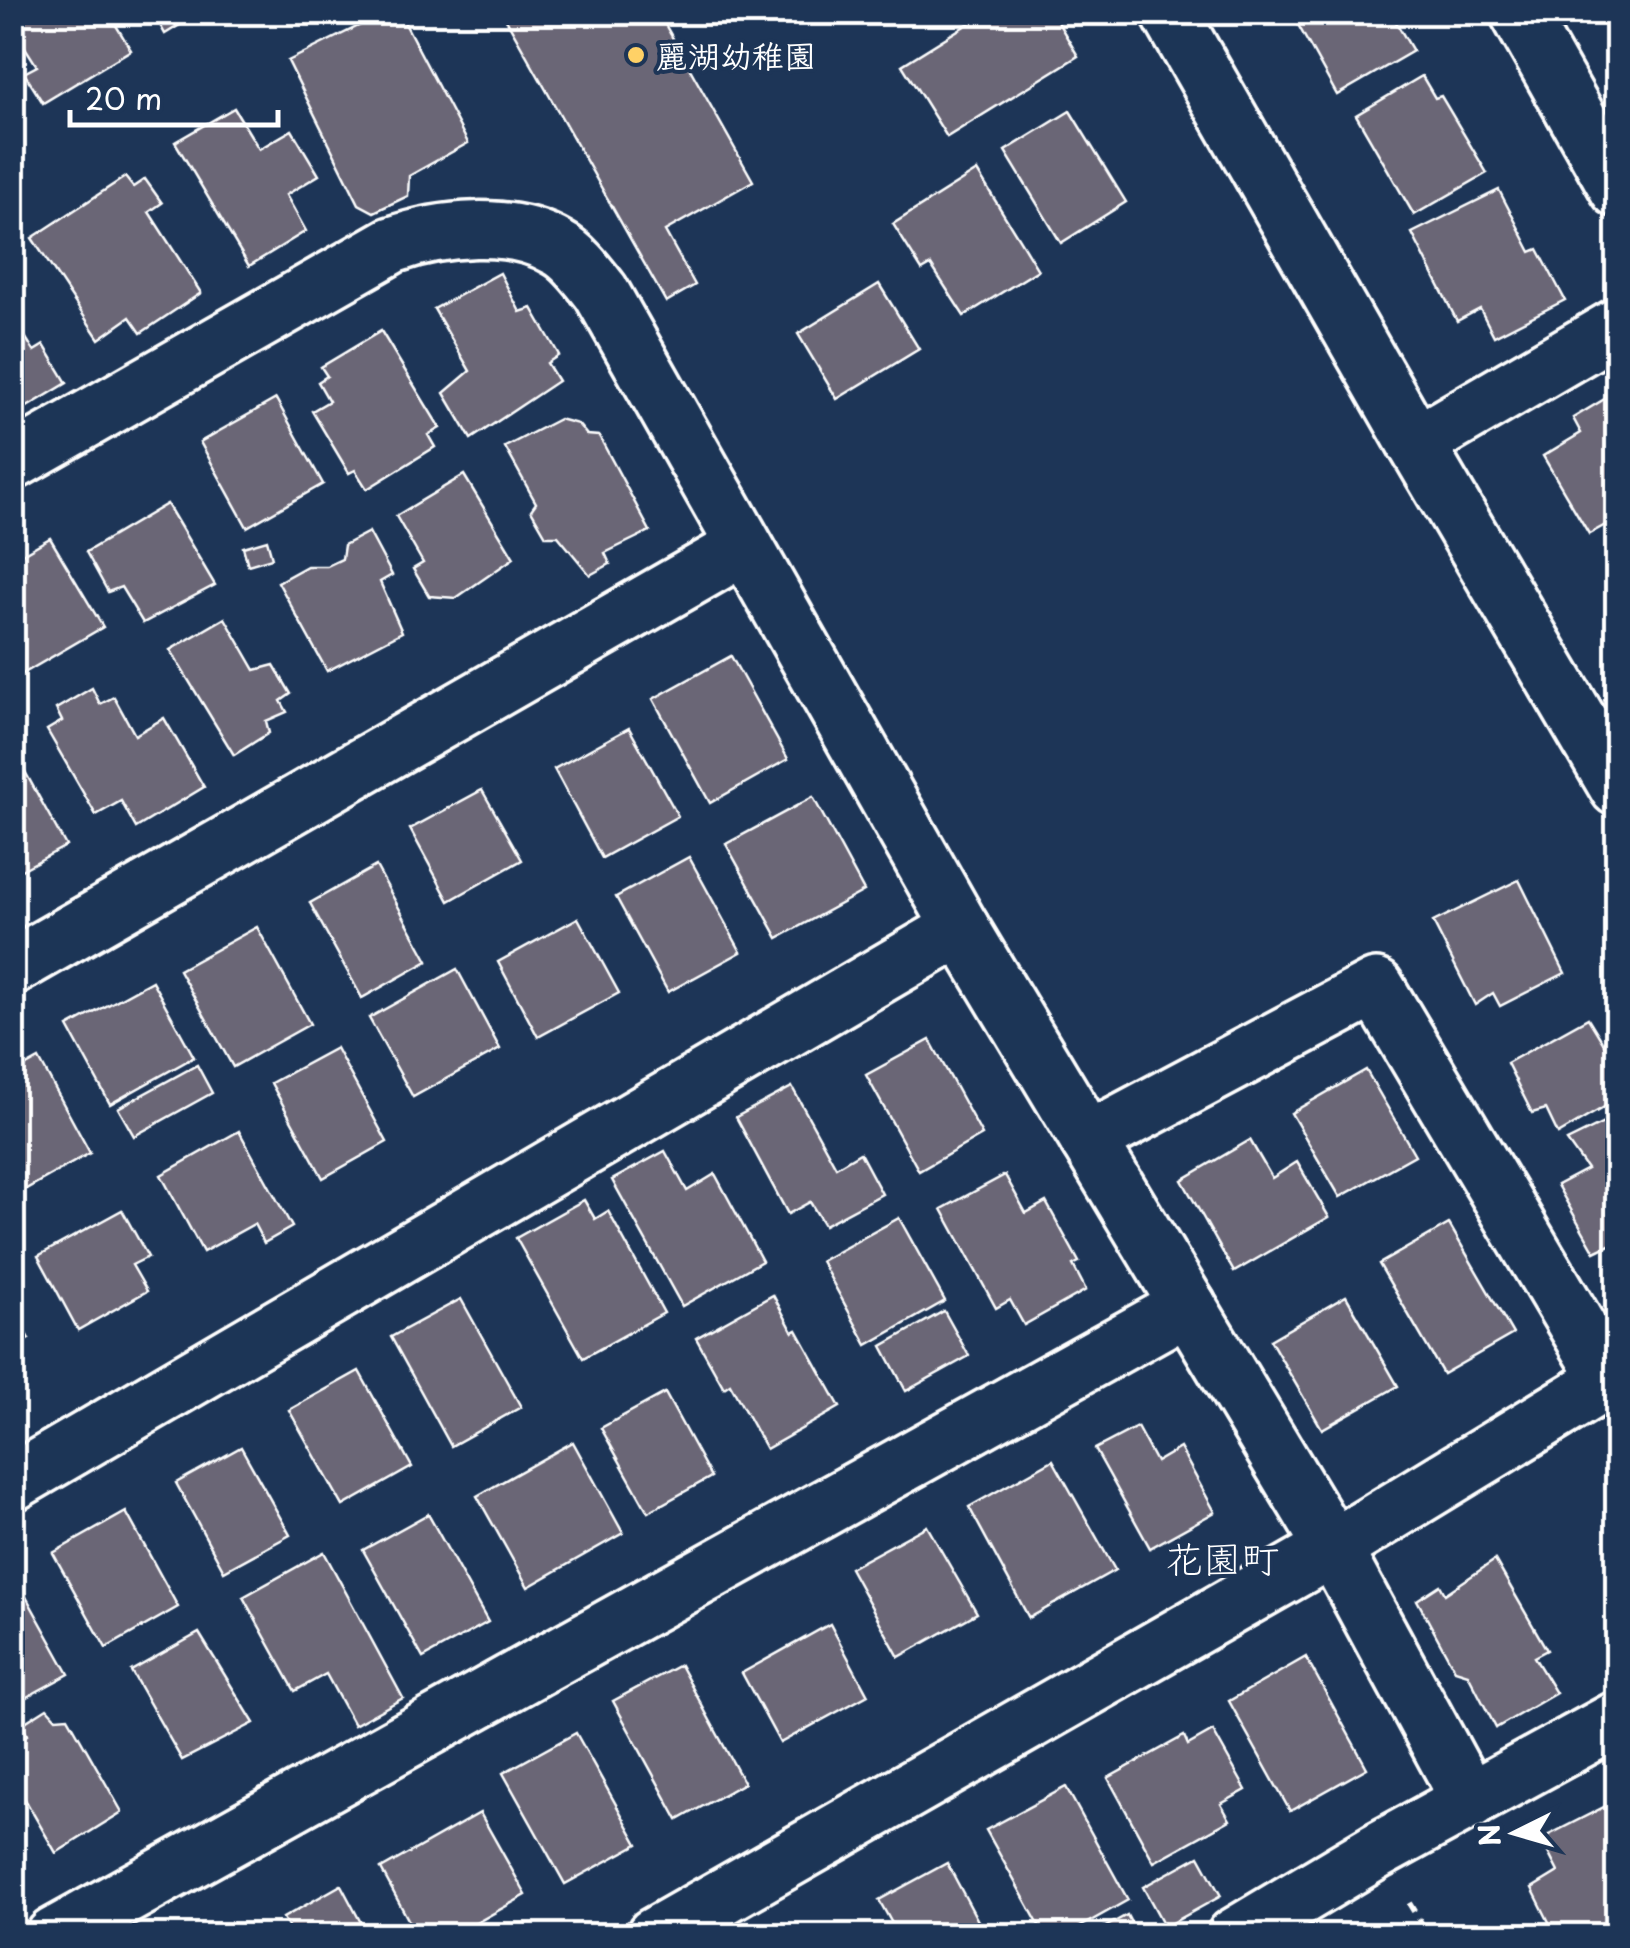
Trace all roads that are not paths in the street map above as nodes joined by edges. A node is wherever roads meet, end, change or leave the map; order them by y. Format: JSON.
{"nodes":[{"id":1,"x":1169,"y":12,"type":"edge"},
{"id":2,"x":1518,"y":12,"type":"edge"},
{"id":3,"x":1618,"y":189,"type":"edge"},
{"id":4,"x":1618,"y":326,"type":"edge"},
{"id":5,"x":1416,"y":444,"type":"junction"},
{"id":6,"x":12,"y":462,"type":"edge"},
{"id":7,"x":744,"y":547,"type":"junction"},
{"id":8,"x":1618,"y":788,"type":"edge"},
{"id":9,"x":960,"y":928,"type":"junction"},
{"id":10,"x":12,"y":967,"type":"edge"},
{"id":11,"x":1088,"y":1140,"type":"junction"},
{"id":12,"x":1188,"y":1306,"type":"junction"},
{"id":13,"x":1613,"y":1377,"type":"edge"},
{"id":14,"x":12,"y":1483,"type":"edge"},
{"id":15,"x":1334,"y":1548,"type":"junction"},
{"id":16,"x":1618,"y":1719,"type":"edge"},
{"id":17,"x":1470,"y":1800,"type":"junction"},
{"id":18,"x":54,"y":1936,"type":"edge"},
{"id":19,"x":654,"y":1936,"type":"edge"},
{"id":20,"x":1235,"y":1936,"type":"edge"}],
"edges":[{"from":1,"to":5,"type":"street"},
{"from":2,"to":3,"type":"street"},
{"from":4,"to":5,"type":"street"},
{"from":5,"to":8,"type":"street"},
{"from":6,"to":7,"type":"street"},
{"from":7,"to":9,"type":"street"},
{"from":7,"to":10,"type":"street"},
{"from":9,"to":11,"type":"street"},
{"from":9,"to":14,"type":"street"},
{"from":11,"to":12,"type":"street"},
{"from":11,"to":13,"type":"street"},
{"from":12,"to":15,"type":"street"},
{"from":12,"to":18,"type":"street"},
{"from":13,"to":15,"type":"street"},
{"from":15,"to":17,"type":"street"},
{"from":15,"to":19,"type":"street"},
{"from":16,"to":17,"type":"street"},
{"from":17,"to":20,"type":"street"}]}
